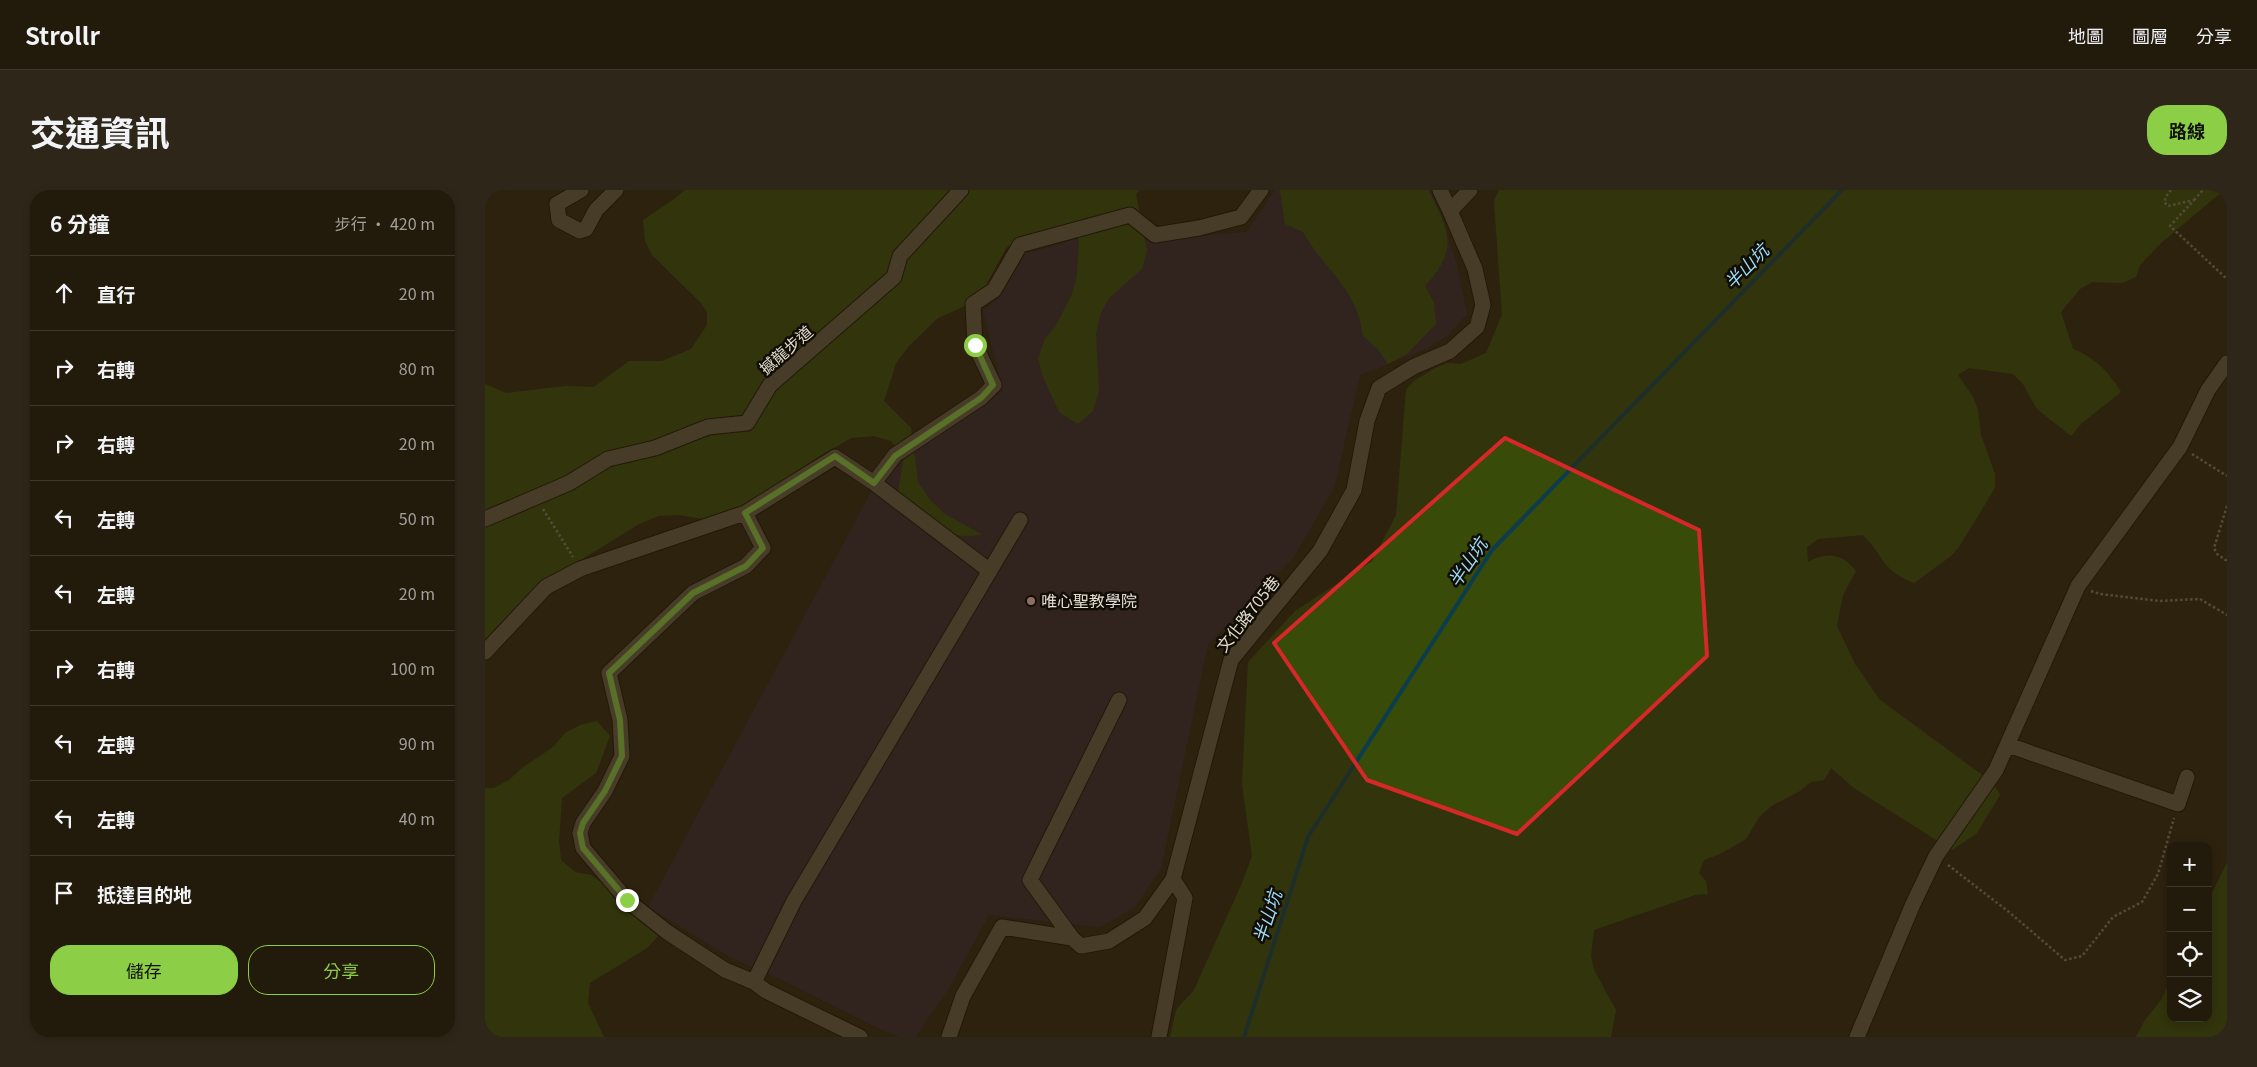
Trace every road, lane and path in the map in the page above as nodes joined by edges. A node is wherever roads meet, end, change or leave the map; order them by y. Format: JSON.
{"nodes":[{"id":1,"x":581,"y":190,"type":"edge"},
{"id":2,"x":616,"y":190,"type":"edge"},
{"id":3,"x":961,"y":190,"type":"edge"},
{"id":4,"x":1261,"y":190,"type":"edge"},
{"id":5,"x":1440,"y":190,"type":"edge"},
{"id":6,"x":1470,"y":190,"type":"edge"},
{"id":7,"x":2171,"y":190,"type":"edge"},
{"id":8,"x":2203,"y":190,"type":"edge"},
{"id":9,"x":2194,"y":200,"type":"junction"},
{"id":10,"x":1451,"y":212,"type":"junction"},
{"id":11,"x":2227,"y":279,"type":"edge"},
{"id":12,"x":2227,"y":363,"type":"edge"},
{"id":13,"x":2181,"y":447,"type":"junction"},
{"id":14,"x":2227,"y":476,"type":"edge"},
{"id":15,"x":874,"y":483,"type":"junction"},
{"id":16,"x":535,"y":496,"type":"junction"},
{"id":17,"x":2227,"y":506,"type":"edge"},
{"id":18,"x":745,"y":513,"type":"junction"},
{"id":19,"x":485,"y":519,"type":"edge"},
{"id":20,"x":1020,"y":520,"type":"dead end"},
{"id":21,"x":2227,"y":561,"type":"edge"},
{"id":22,"x":580,"y":569,"type":"junction"},
{"id":23,"x":990,"y":572,"type":"junction"},
{"id":24,"x":2078,"y":586,"type":"junction"},
{"id":25,"x":2227,"y":615,"type":"edge"},
{"id":26,"x":485,"y":652,"type":"edge"},
{"id":27,"x":1119,"y":700,"type":"dead end"},
{"id":28,"x":2008,"y":745,"type":"junction"},
{"id":29,"x":2187,"y":777,"type":"dead end"},
{"id":30,"x":2178,"y":804,"type":"junction"},
{"id":31,"x":1937,"y":856,"type":"junction"},
{"id":32,"x":1173,"y":879,"type":"junction"},
{"id":33,"x":1072,"y":938,"type":"junction"},
{"id":34,"x":754,"y":982,"type":"junction"},
{"id":35,"x":860,"y":1037,"type":"edge"},
{"id":36,"x":949,"y":1037,"type":"edge"},
{"id":37,"x":1159,"y":1037,"type":"edge"},
{"id":38,"x":1857,"y":1037,"type":"edge"}],
"edges":[{"from":1,"to":2,"type":"lane"},
{"from":3,"to":16,"type":"lane","name":"撼龍步道"},
{"from":4,"to":15,"type":"lane"},
{"from":5,"to":10,"type":"lane","name":"文化路705巷"},
{"from":6,"to":10,"type":"lane"},
{"from":7,"to":9,"type":"path"},
{"from":8,"to":9,"type":"path"},
{"from":9,"to":11,"type":"path"},
{"from":10,"to":32,"type":"lane","name":"文化路705巷"},
{"from":12,"to":13,"type":"lane"},
{"from":13,"to":14,"type":"path"},
{"from":13,"to":24,"type":"lane"},
{"from":15,"to":18,"type":"lane"},
{"from":15,"to":23,"type":"lane"},
{"from":16,"to":19,"type":"lane","name":"撼龍步道"},
{"from":16,"to":22,"type":"path"},
{"from":17,"to":21,"type":"path"},
{"from":18,"to":22,"type":"lane"},
{"from":18,"to":34,"type":"lane"},
{"from":20,"to":23,"type":"lane"},
{"from":22,"to":26,"type":"lane"},
{"from":23,"to":34,"type":"lane"},
{"from":24,"to":25,"type":"path"},
{"from":24,"to":28,"type":"lane"},
{"from":27,"to":33,"type":"lane"},
{"from":28,"to":30,"type":"lane"},
{"from":28,"to":31,"type":"lane"},
{"from":29,"to":30,"type":"lane"},
{"from":30,"to":31,"type":"path"},
{"from":31,"to":38,"type":"lane"},
{"from":32,"to":33,"type":"lane","name":"文化路705巷"},
{"from":32,"to":37,"type":"lane"},
{"from":33,"to":36,"type":"lane","name":"文化路705巷"},
{"from":34,"to":35,"type":"lane"}]}
